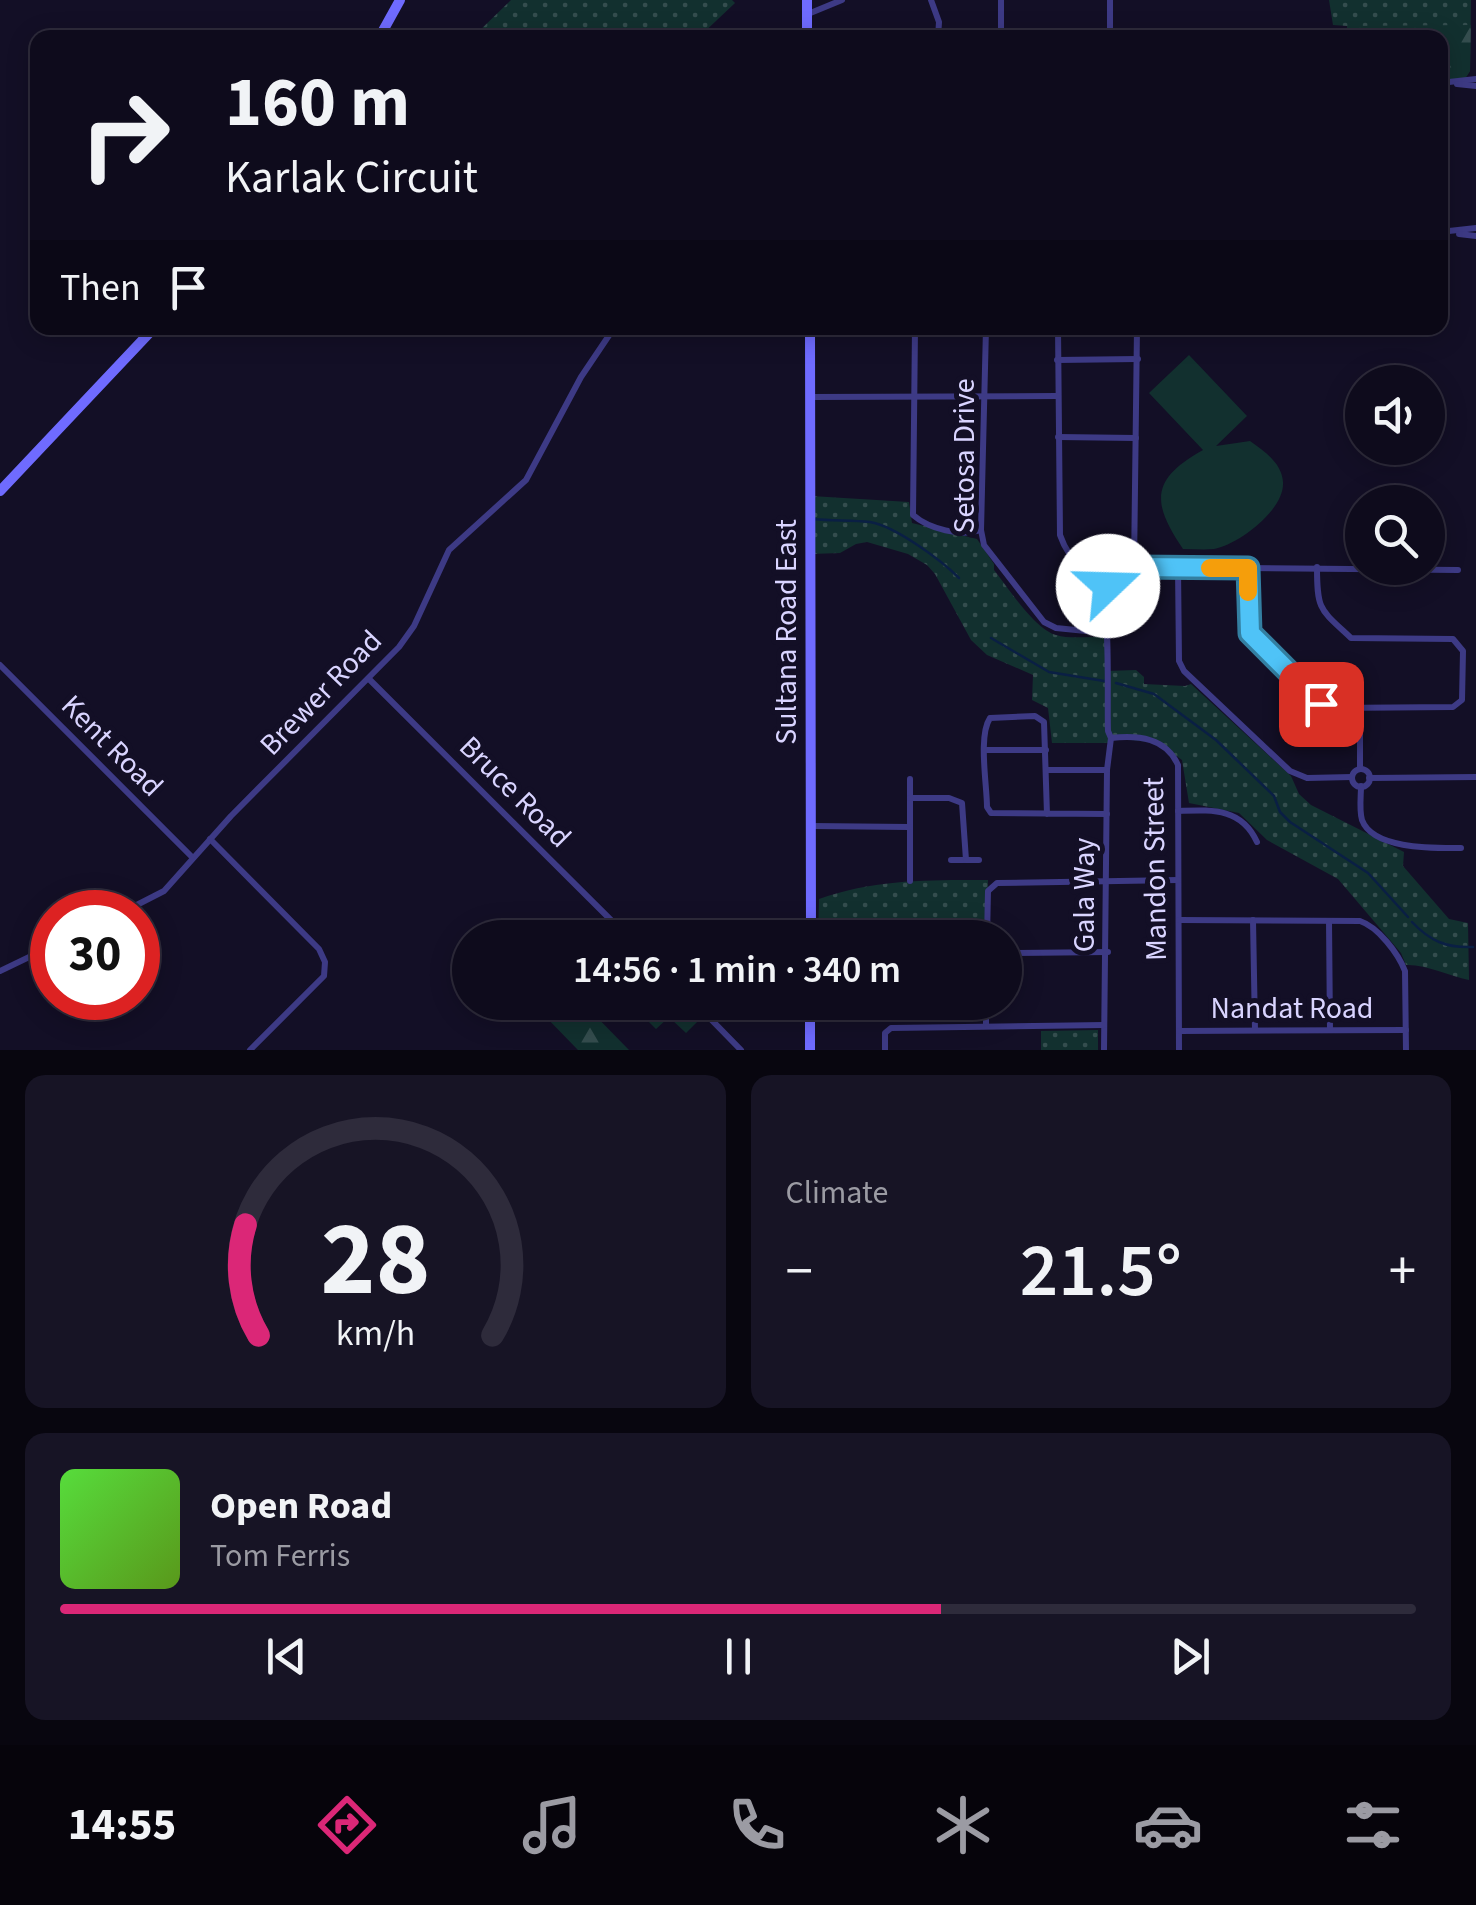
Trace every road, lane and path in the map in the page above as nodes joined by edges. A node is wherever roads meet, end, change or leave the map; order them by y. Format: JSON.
{"nodes":[{"id":1,"x":400,"y":0,"type":"edge"},
{"id":2,"x":807,"y":0,"type":"edge"},
{"id":3,"x":842,"y":0,"type":"edge"},
{"id":4,"x":931,"y":0,"type":"edge"},
{"id":5,"x":1001,"y":0,"type":"edge"},
{"id":6,"x":1110,"y":0,"type":"edge"},
{"id":7,"x":807,"y":14,"type":"junction"},
{"id":8,"x":383,"y":30,"type":"edge"},
{"id":9,"x":807,"y":30,"type":"edge"},
{"id":10,"x":938,"y":30,"type":"edge"},
{"id":11,"x":1001,"y":30,"type":"edge"},
{"id":12,"x":1110,"y":30,"type":"edge"},
{"id":13,"x":1476,"y":82,"type":"edge"},
{"id":14,"x":1448,"y":83,"type":"edge"},
{"id":15,"x":1476,"y":228,"type":"edge"},
{"id":16,"x":1448,"y":232,"type":"edge"},
{"id":17,"x":1453,"y":232,"type":"junction"},
{"id":18,"x":1476,"y":236,"type":"edge"},
{"id":19,"x":147,"y":335,"type":"edge"},
{"id":20,"x":609,"y":335,"type":"edge"},
{"id":21,"x":810,"y":335,"type":"edge"},
{"id":22,"x":915,"y":335,"type":"edge"},
{"id":23,"x":986,"y":335,"type":"edge"},
{"id":24,"x":1058,"y":335,"type":"edge"},
{"id":25,"x":1137,"y":335,"type":"edge"},
{"id":26,"x":1058,"y":360,"type":"junction"},
{"id":27,"x":1138,"y":360,"type":"junction"},
{"id":28,"x":811,"y":396,"type":"junction"},
{"id":29,"x":916,"y":396,"type":"junction"},
{"id":30,"x":1057,"y":396,"type":"junction"},
{"id":31,"x":985,"y":397,"type":"junction"},
{"id":32,"x":1058,"y":436,"type":"junction"},
{"id":33,"x":1136,"y":438,"type":"junction"},
{"id":34,"x":0,"y":491,"type":"edge"},
{"id":35,"x":981,"y":530,"type":"junction"},
{"id":36,"x":1138,"y":568,"type":"junction"},
{"id":37,"x":1178,"y":568,"type":"junction"},
{"id":38,"x":1248,"y":568,"type":"junction"},
{"id":39,"x":1317,"y":568,"type":"junction"},
{"id":40,"x":1458,"y":570,"type":"dead end"},
{"id":41,"x":1097,"y":593,"type":"junction"},
{"id":42,"x":1106,"y":632,"type":"junction"},
{"id":43,"x":0,"y":665,"type":"edge"},
{"id":44,"x":370,"y":679,"type":"junction"},
{"id":45,"x":1360,"y":708,"type":"junction"},
{"id":46,"x":1110,"y":739,"type":"junction"},
{"id":47,"x":985,"y":750,"type":"junction"},
{"id":48,"x":1046,"y":750,"type":"junction"},
{"id":49,"x":1360,"y":769,"type":"junction"},
{"id":50,"x":1047,"y":770,"type":"junction"},
{"id":51,"x":1107,"y":770,"type":"junction"},
{"id":52,"x":1352,"y":777,"type":"junction"},
{"id":53,"x":1476,"y":777,"type":"edge"},
{"id":54,"x":1369,"y":778,"type":"junction"},
{"id":55,"x":910,"y":779,"type":"dead end"},
{"id":56,"x":1361,"y":786,"type":"junction"},
{"id":57,"x":910,"y":798,"type":"junction"},
{"id":58,"x":1178,"y":811,"type":"junction"},
{"id":59,"x":1047,"y":814,"type":"junction"},
{"id":60,"x":1108,"y":814,"type":"junction"},
{"id":61,"x":810,"y":826,"type":"junction"},
{"id":62,"x":909,"y":827,"type":"junction"},
{"id":63,"x":210,"y":839,"type":"junction"},
{"id":64,"x":1257,"y":842,"type":"dead end"},
{"id":65,"x":1461,"y":848,"type":"dead end"},
{"id":66,"x":193,"y":858,"type":"junction"},
{"id":67,"x":952,"y":860,"type":"dead end"},
{"id":68,"x":966,"y":860,"type":"junction"},
{"id":69,"x":979,"y":860,"type":"dead end"},
{"id":70,"x":910,"y":880,"type":"dead end"},
{"id":71,"x":1108,"y":880,"type":"junction"},
{"id":72,"x":1178,"y":880,"type":"junction"},
{"id":73,"x":160,"y":893,"type":"edge"},
{"id":74,"x":611,"y":920,"type":"edge"},
{"id":75,"x":811,"y":920,"type":"edge"},
{"id":76,"x":987,"y":920,"type":"edge"},
{"id":77,"x":1178,"y":920,"type":"junction"},
{"id":78,"x":1254,"y":920,"type":"junction"},
{"id":79,"x":1329,"y":921,"type":"junction"},
{"id":80,"x":1108,"y":952,"type":"junction"},
{"id":81,"x":1022,"y":953,"type":"edge"},
{"id":82,"x":30,"y":957,"type":"edge"},
{"id":83,"x":0,"y":971,"type":"edge"},
{"id":84,"x":712,"y":1020,"type":"edge"},
{"id":85,"x":810,"y":1020,"type":"edge"},
{"id":86,"x":986,"y":1020,"type":"edge"},
{"id":87,"x":986,"y":1025,"type":"junction"},
{"id":88,"x":1104,"y":1026,"type":"junction"},
{"id":89,"x":1179,"y":1030,"type":"junction"},
{"id":90,"x":1255,"y":1030,"type":"junction"},
{"id":91,"x":1330,"y":1030,"type":"junction"},
{"id":92,"x":1406,"y":1030,"type":"junction"},
{"id":93,"x":250,"y":1050,"type":"edge"},
{"id":94,"x":741,"y":1050,"type":"edge"},
{"id":95,"x":810,"y":1050,"type":"edge"},
{"id":96,"x":885,"y":1050,"type":"edge"},
{"id":97,"x":1104,"y":1050,"type":"edge"},
{"id":98,"x":1179,"y":1050,"type":"edge"},
{"id":99,"x":1406,"y":1050,"type":"edge"}],
"edges":[{"from":1,"to":8,"type":"street"},
{"from":2,"to":7,"type":"street"},
{"from":3,"to":7,"type":"street"},
{"from":4,"to":10,"type":"street"},
{"from":5,"to":11,"type":"street"},
{"from":6,"to":12,"type":"street"},
{"from":7,"to":9,"type":"street"},
{"from":13,"to":14,"type":"street"},
{"from":15,"to":17,"type":"street"},
{"from":16,"to":17,"type":"street"},
{"from":17,"to":18,"type":"street"},
{"from":19,"to":34,"type":"street"},
{"from":20,"to":44,"type":"street","name":"Brewer Road"},
{"from":21,"to":28,"type":"street","name":"Sultana Road East"},
{"from":22,"to":29,"type":"street"},
{"from":23,"to":31,"type":"street","name":"Setosa Drive"},
{"from":24,"to":26,"type":"street"},
{"from":25,"to":27,"type":"street"},
{"from":26,"to":27,"type":"street"},
{"from":26,"to":30,"type":"street"},
{"from":27,"to":33,"type":"street"},
{"from":28,"to":29,"type":"street"},
{"from":28,"to":61,"type":"street","name":"Sultana Road East"},
{"from":29,"to":31,"type":"street"},
{"from":29,"to":35,"type":"street"},
{"from":30,"to":31,"type":"street"},
{"from":30,"to":32,"type":"street"},
{"from":31,"to":35,"type":"street","name":"Setosa Drive"},
{"from":32,"to":33,"type":"street"},
{"from":32,"to":41,"type":"street"},
{"from":33,"to":36,"type":"street"},
{"from":35,"to":42,"type":"street","name":"Setosa Drive"},
{"from":36,"to":37,"type":"street"},
{"from":36,"to":41,"type":"street"},
{"from":37,"to":38,"type":"street"},
{"from":37,"to":52,"type":"street"},
{"from":38,"to":39,"type":"street"},
{"from":38,"to":45,"type":"street"},
{"from":39,"to":40,"type":"street"},
{"from":39,"to":45,"type":"street"},
{"from":41,"to":42,"type":"street","name":"Gala Way"},
{"from":42,"to":46,"type":"street","name":"Gala Way"},
{"from":43,"to":66,"type":"street","name":"Kent Road"},
{"from":44,"to":63,"type":"street","name":"Brewer Road"},
{"from":44,"to":74,"type":"street","name":"Bruce Road"},
{"from":45,"to":49,"type":"street"},
{"from":46,"to":51,"type":"street","name":"Gala Way"},
{"from":46,"to":58,"type":"street","name":"Mandon Street"},
{"from":47,"to":48,"type":"street"},
{"from":47,"to":48,"type":"street"},
{"from":47,"to":59,"type":"street"},
{"from":48,"to":50,"type":"street"},
{"from":49,"to":52,"type":"street"},
{"from":49,"to":54,"type":"street"},
{"from":50,"to":51,"type":"street"},
{"from":50,"to":59,"type":"street"},
{"from":51,"to":60,"type":"street","name":"Gala Way"},
{"from":52,"to":56,"type":"street"},
{"from":53,"to":54,"type":"street"},
{"from":54,"to":56,"type":"street"},
{"from":55,"to":57,"type":"street"},
{"from":56,"to":65,"type":"street"},
{"from":57,"to":62,"type":"street"},
{"from":57,"to":68,"type":"street"},
{"from":58,"to":64,"type":"street"},
{"from":58,"to":72,"type":"street","name":"Mandon Street"},
{"from":59,"to":60,"type":"street"},
{"from":60,"to":71,"type":"street","name":"Gala Way"},
{"from":61,"to":62,"type":"street"},
{"from":61,"to":75,"type":"street","name":"Sultana Road East"},
{"from":62,"to":70,"type":"street"},
{"from":63,"to":66,"type":"street","name":"Brewer Road"},
{"from":63,"to":93,"type":"street"},
{"from":66,"to":73,"type":"street","name":"Brewer Road"},
{"from":67,"to":68,"type":"street"},
{"from":68,"to":69,"type":"street"},
{"from":71,"to":72,"type":"street"},
{"from":71,"to":76,"type":"street"},
{"from":71,"to":80,"type":"street","name":"Gala Way"},
{"from":72,"to":77,"type":"street","name":"Mandon Street"},
{"from":77,"to":78,"type":"street"},
{"from":77,"to":89,"type":"street","name":"Mandon Street"},
{"from":78,"to":79,"type":"street"},
{"from":78,"to":90,"type":"street"},
{"from":79,"to":91,"type":"street"},
{"from":79,"to":92,"type":"street"},
{"from":80,"to":81,"type":"street"},
{"from":80,"to":88,"type":"street","name":"Gala Way"},
{"from":82,"to":83,"type":"street"},
{"from":84,"to":94,"type":"street"},
{"from":85,"to":95,"type":"street"},
{"from":86,"to":87,"type":"street"},
{"from":87,"to":88,"type":"street"},
{"from":87,"to":96,"type":"street"},
{"from":88,"to":97,"type":"street","name":"Gala Way"},
{"from":89,"to":90,"type":"street","name":"Nandat Road"},
{"from":89,"to":98,"type":"street","name":"Mandon Street"},
{"from":90,"to":91,"type":"street","name":"Nandat Road"},
{"from":91,"to":92,"type":"street","name":"Nandat Road"},
{"from":92,"to":99,"type":"street"}]}
